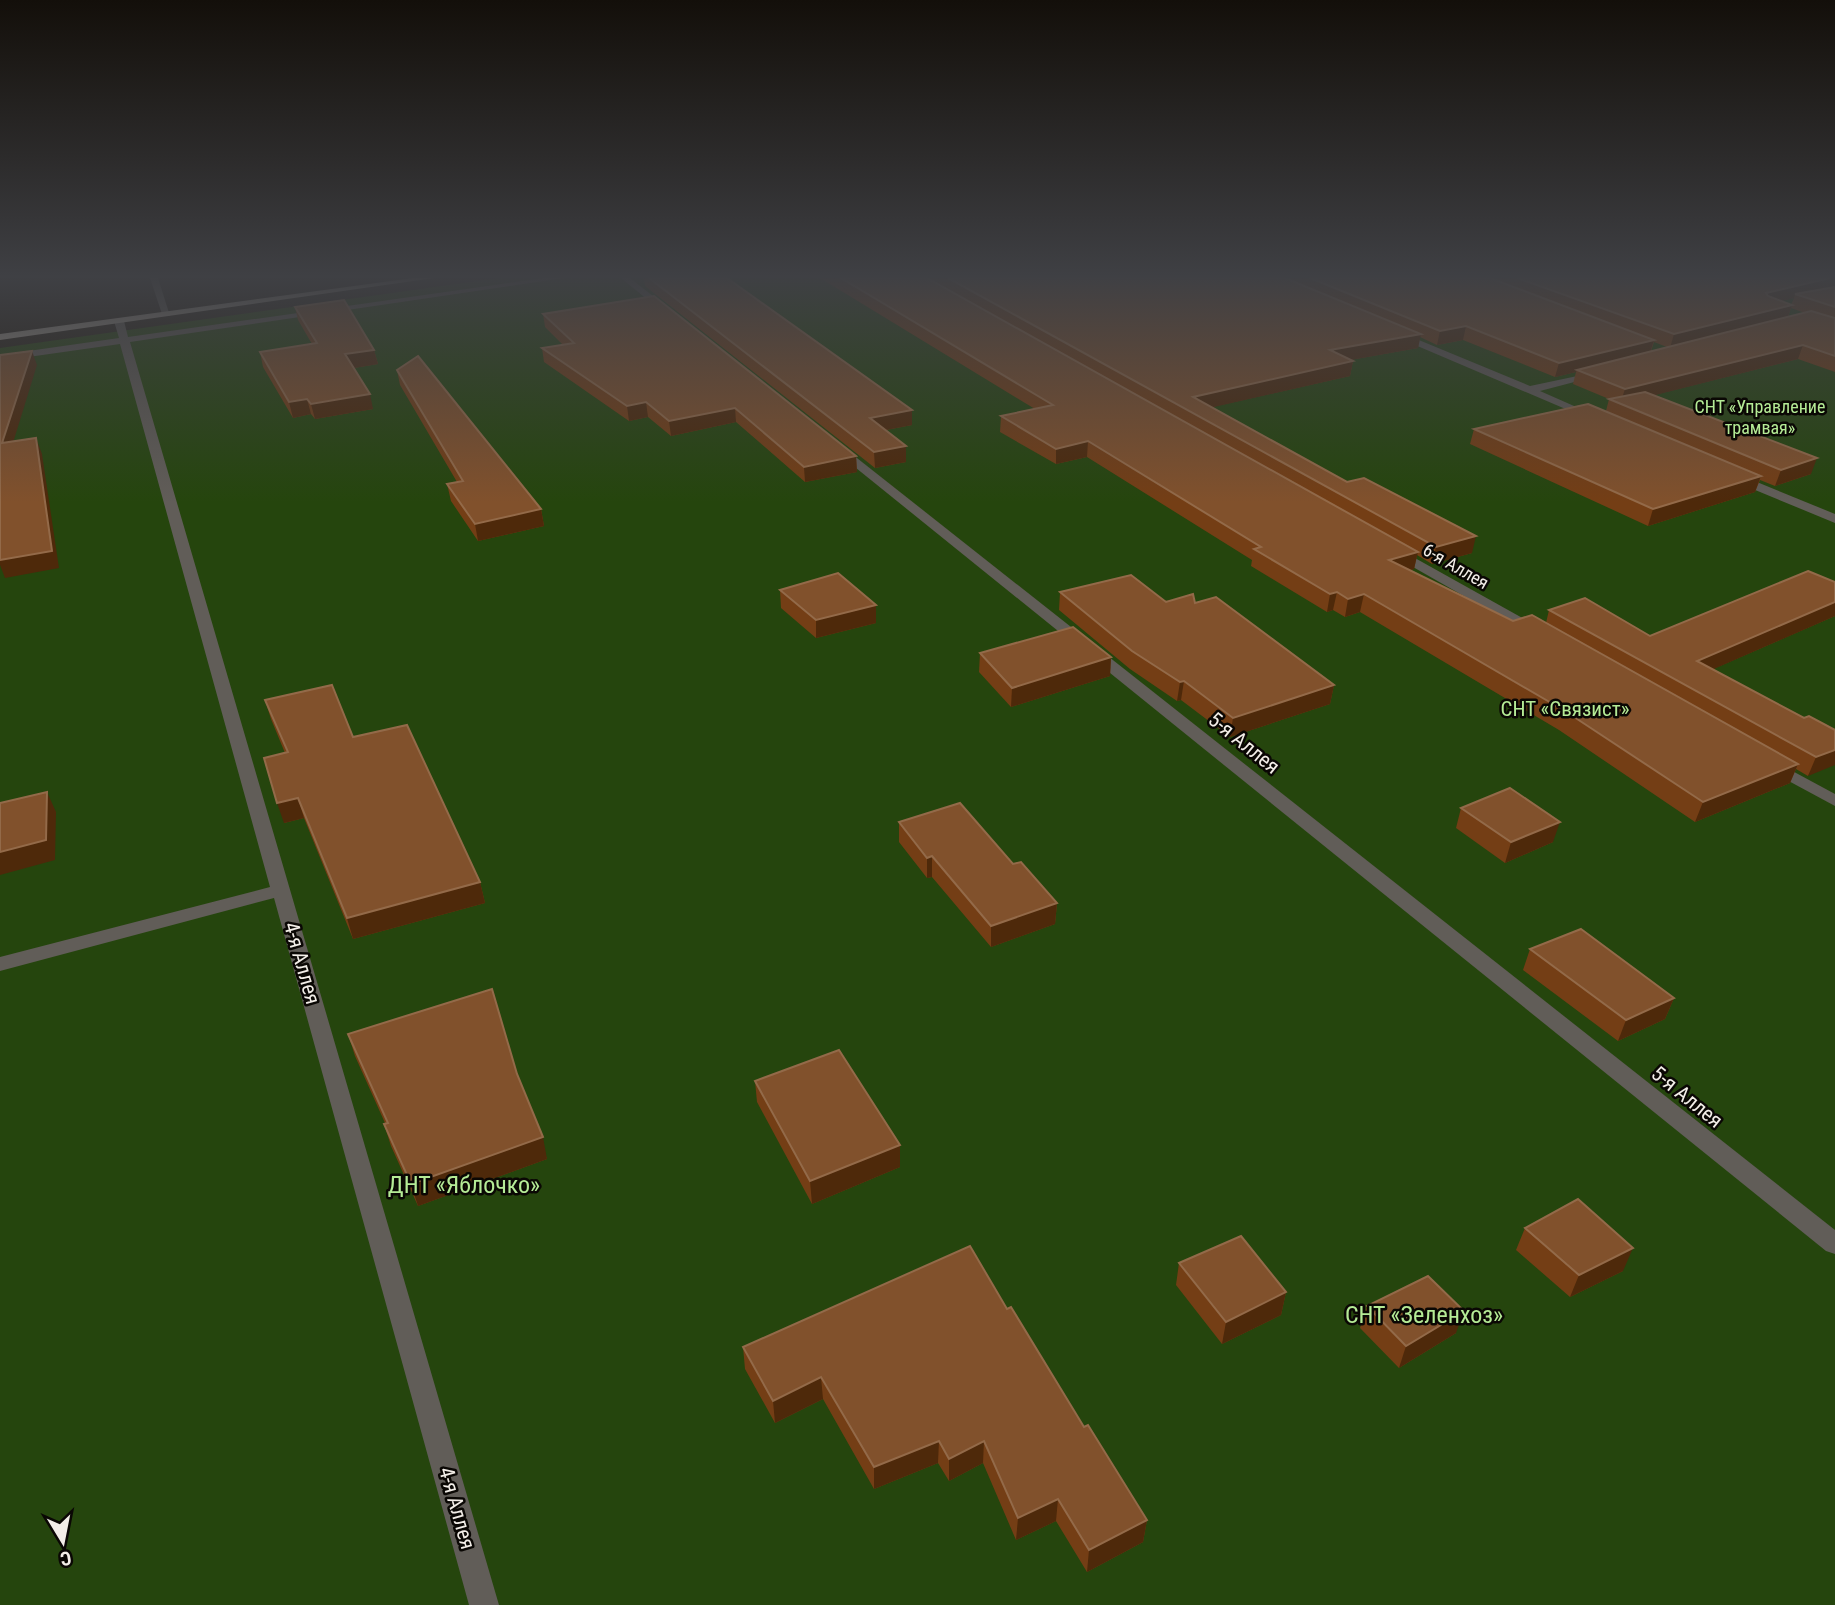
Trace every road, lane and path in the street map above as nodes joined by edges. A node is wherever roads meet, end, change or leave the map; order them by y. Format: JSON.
{"nodes":[{"id":1,"x":23,"y":353,"type":"edge"},
{"id":2,"x":128,"y":353,"type":"edge"},
{"id":3,"x":1442,"y":353,"type":"edge"},
{"id":4,"x":0,"y":358,"type":"edge"},
{"id":5,"x":1606,"y":370,"type":"edge"},
{"id":6,"x":1530,"y":390,"type":"junction"},
{"id":7,"x":1604,"y":422,"type":"edge"},
{"id":8,"x":821,"y":434,"type":"edge"},
{"id":9,"x":1728,"y":474,"type":"edge"},
{"id":10,"x":1835,"y":504,"type":"edge"},
{"id":11,"x":1815,"y":511,"type":"junction"},
{"id":12,"x":1835,"y":519,"type":"edge"},
{"id":13,"x":1386,"y":546,"type":"edge"},
{"id":14,"x":1544,"y":636,"type":"edge"},
{"id":15,"x":1762,"y":760,"type":"edge"},
{"id":16,"x":1835,"y":801,"type":"edge"},
{"id":17,"x":281,"y":890,"type":"junction"},
{"id":18,"x":0,"y":964,"type":"edge"},
{"id":19,"x":1835,"y":1244,"type":"edge"},
{"id":20,"x":484,"y":1605,"type":"edge"}],
"edges":[{"from":1,"to":4,"type":"lane"},
{"from":2,"to":17,"type":"lane","name":"4-я Аллея"},
{"from":3,"to":6,"type":"lane"},
{"from":5,"to":6,"type":"lane"},
{"from":6,"to":7,"type":"lane"},
{"from":8,"to":19,"type":"lane","name":"5-я Аллея"},
{"from":9,"to":11,"type":"lane"},
{"from":10,"to":11,"type":"lane"},
{"from":11,"to":12,"type":"lane"},
{"from":13,"to":14,"type":"lane","name":"6-я Аллея"},
{"from":15,"to":16,"type":"lane"},
{"from":17,"to":18,"type":"lane"},
{"from":17,"to":20,"type":"lane","name":"4-я Аллея"}]}
